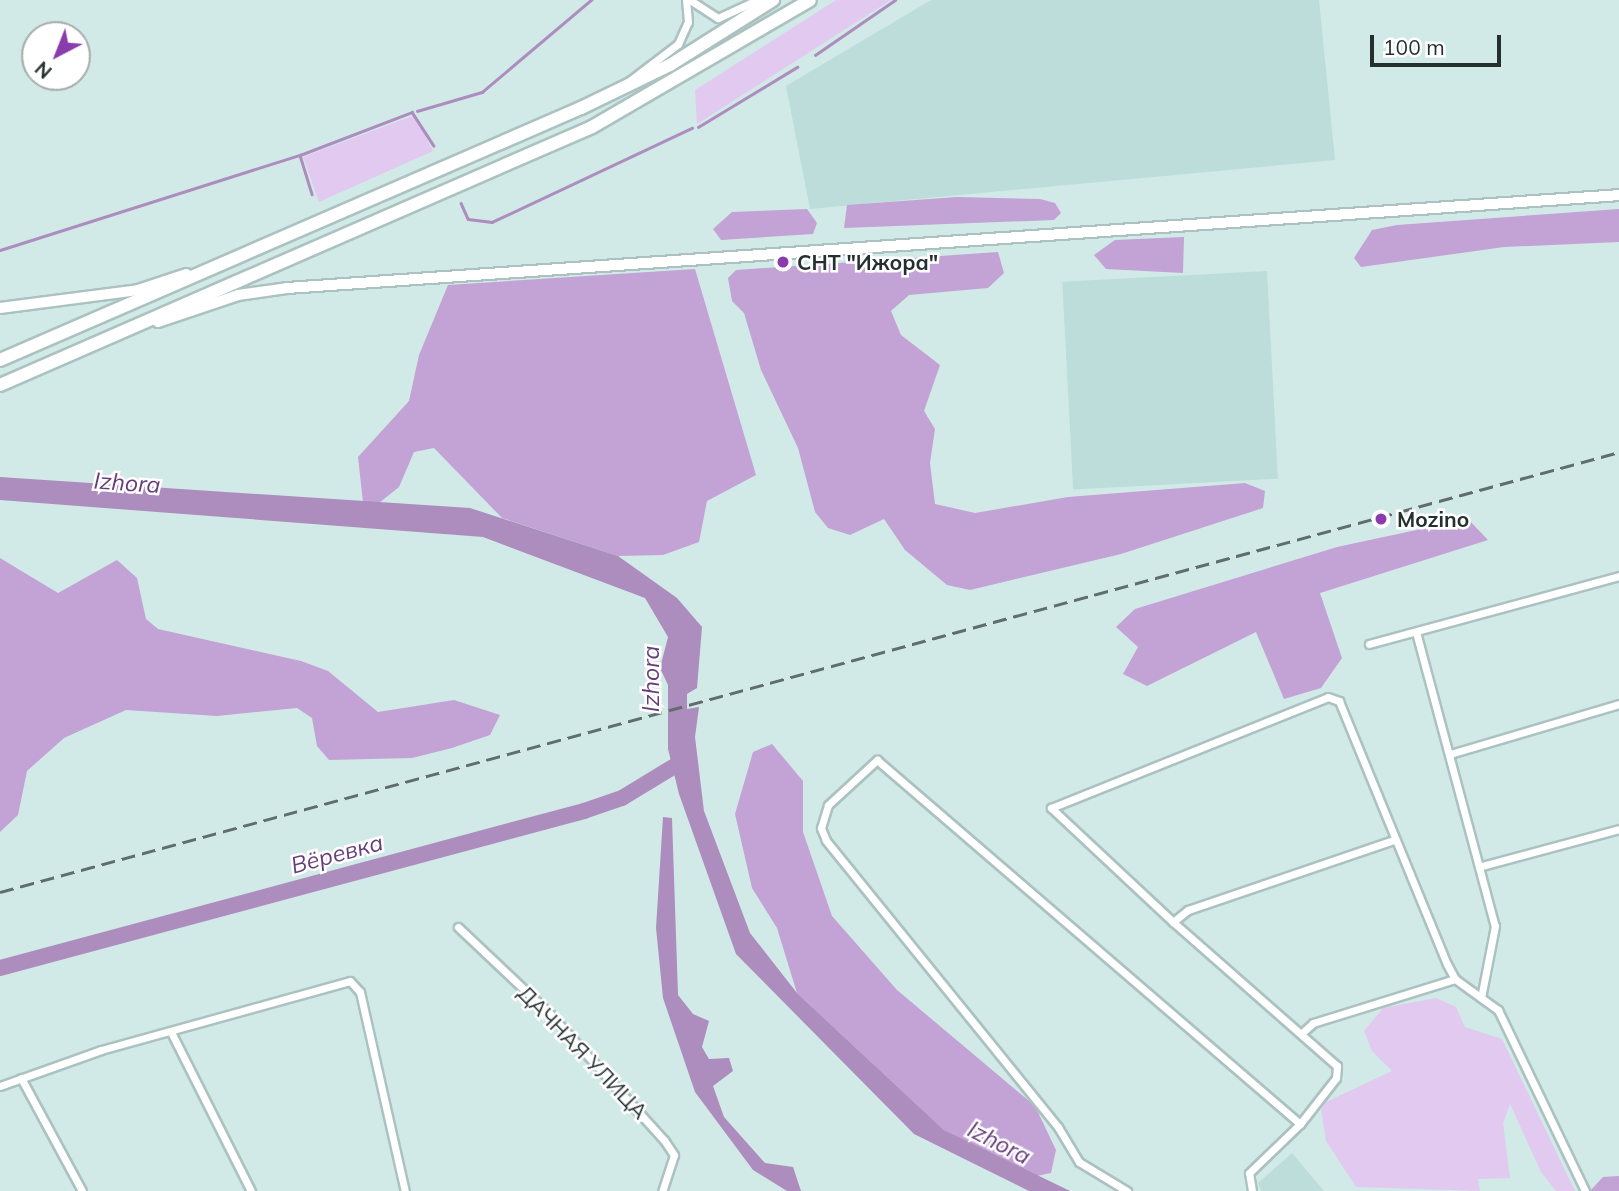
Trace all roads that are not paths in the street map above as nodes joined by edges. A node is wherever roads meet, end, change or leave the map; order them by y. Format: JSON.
{"nodes":[{"id":1,"x":688,"y":0,"type":"edge"},
{"id":2,"x":757,"y":0,"type":"edge"},
{"id":3,"x":773,"y":0,"type":"edge"},
{"id":4,"x":810,"y":0,"type":"edge"},
{"id":5,"x":619,"y":90,"type":"junction"},
{"id":6,"x":1619,"y":195,"type":"edge"},
{"id":7,"x":236,"y":257,"type":"junction"},
{"id":8,"x":0,"y":308,"type":"edge"},
{"id":9,"x":110,"y":337,"type":"junction"},
{"id":10,"x":0,"y":360,"type":"edge"},
{"id":11,"x":0,"y":385,"type":"edge"},
{"id":12,"x":1619,"y":576,"type":"edge"},
{"id":13,"x":1416,"y":632,"type":"junction"},
{"id":14,"x":1369,"y":644,"type":"dead end"},
{"id":15,"x":1619,"y":704,"type":"edge"},
{"id":16,"x":1450,"y":754,"type":"junction"},
{"id":17,"x":1619,"y":829,"type":"edge"},
{"id":18,"x":1394,"y":840,"type":"junction"},
{"id":19,"x":1482,"y":866,"type":"junction"},
{"id":20,"x":1172,"y":922,"type":"junction"},
{"id":21,"x":458,"y":927,"type":"dead end"},
{"id":22,"x":1455,"y":979,"type":"junction"},
{"id":23,"x":1481,"y":998,"type":"junction"},
{"id":24,"x":171,"y":1032,"type":"junction"},
{"id":25,"x":1303,"y":1032,"type":"junction"},
{"id":26,"x":22,"y":1078,"type":"junction"},
{"id":27,"x":0,"y":1086,"type":"edge"},
{"id":28,"x":1300,"y":1124,"type":"junction"},
{"id":29,"x":82,"y":1191,"type":"edge"},
{"id":30,"x":251,"y":1191,"type":"edge"},
{"id":31,"x":405,"y":1191,"type":"edge"},
{"id":32,"x":662,"y":1191,"type":"edge"},
{"id":33,"x":1127,"y":1191,"type":"edge"},
{"id":34,"x":1252,"y":1191,"type":"edge"},
{"id":35,"x":1586,"y":1191,"type":"edge"}],
"edges":[{"from":1,"to":2,"type":"street"},
{"from":1,"to":5,"type":"street"},
{"from":3,"to":5,"type":"highway"},
{"from":4,"to":9,"type":"highway"},
{"from":5,"to":7,"type":"highway"},
{"from":6,"to":9,"type":"street"},
{"from":7,"to":8,"type":"street"},
{"from":7,"to":10,"type":"highway"},
{"from":9,"to":11,"type":"highway"},
{"from":12,"to":13,"type":"street"},
{"from":13,"to":14,"type":"street"},
{"from":13,"to":16,"type":"street"},
{"from":15,"to":16,"type":"street"},
{"from":16,"to":19,"type":"street"},
{"from":17,"to":19,"type":"street"},
{"from":18,"to":20,"type":"street"},
{"from":18,"to":20,"type":"street"},
{"from":18,"to":22,"type":"street"},
{"from":19,"to":23,"type":"street"},
{"from":20,"to":25,"type":"street"},
{"from":21,"to":32,"type":"street","name":"ДАЧНАЯ УЛИЦА"},
{"from":22,"to":23,"type":"street"},
{"from":22,"to":25,"type":"street"},
{"from":23,"to":35,"type":"street"},
{"from":24,"to":26,"type":"street"},
{"from":24,"to":30,"type":"street"},
{"from":24,"to":31,"type":"street"},
{"from":25,"to":28,"type":"street"},
{"from":26,"to":27,"type":"street"},
{"from":26,"to":29,"type":"street"},
{"from":28,"to":33,"type":"street"},
{"from":28,"to":34,"type":"street"}]}
